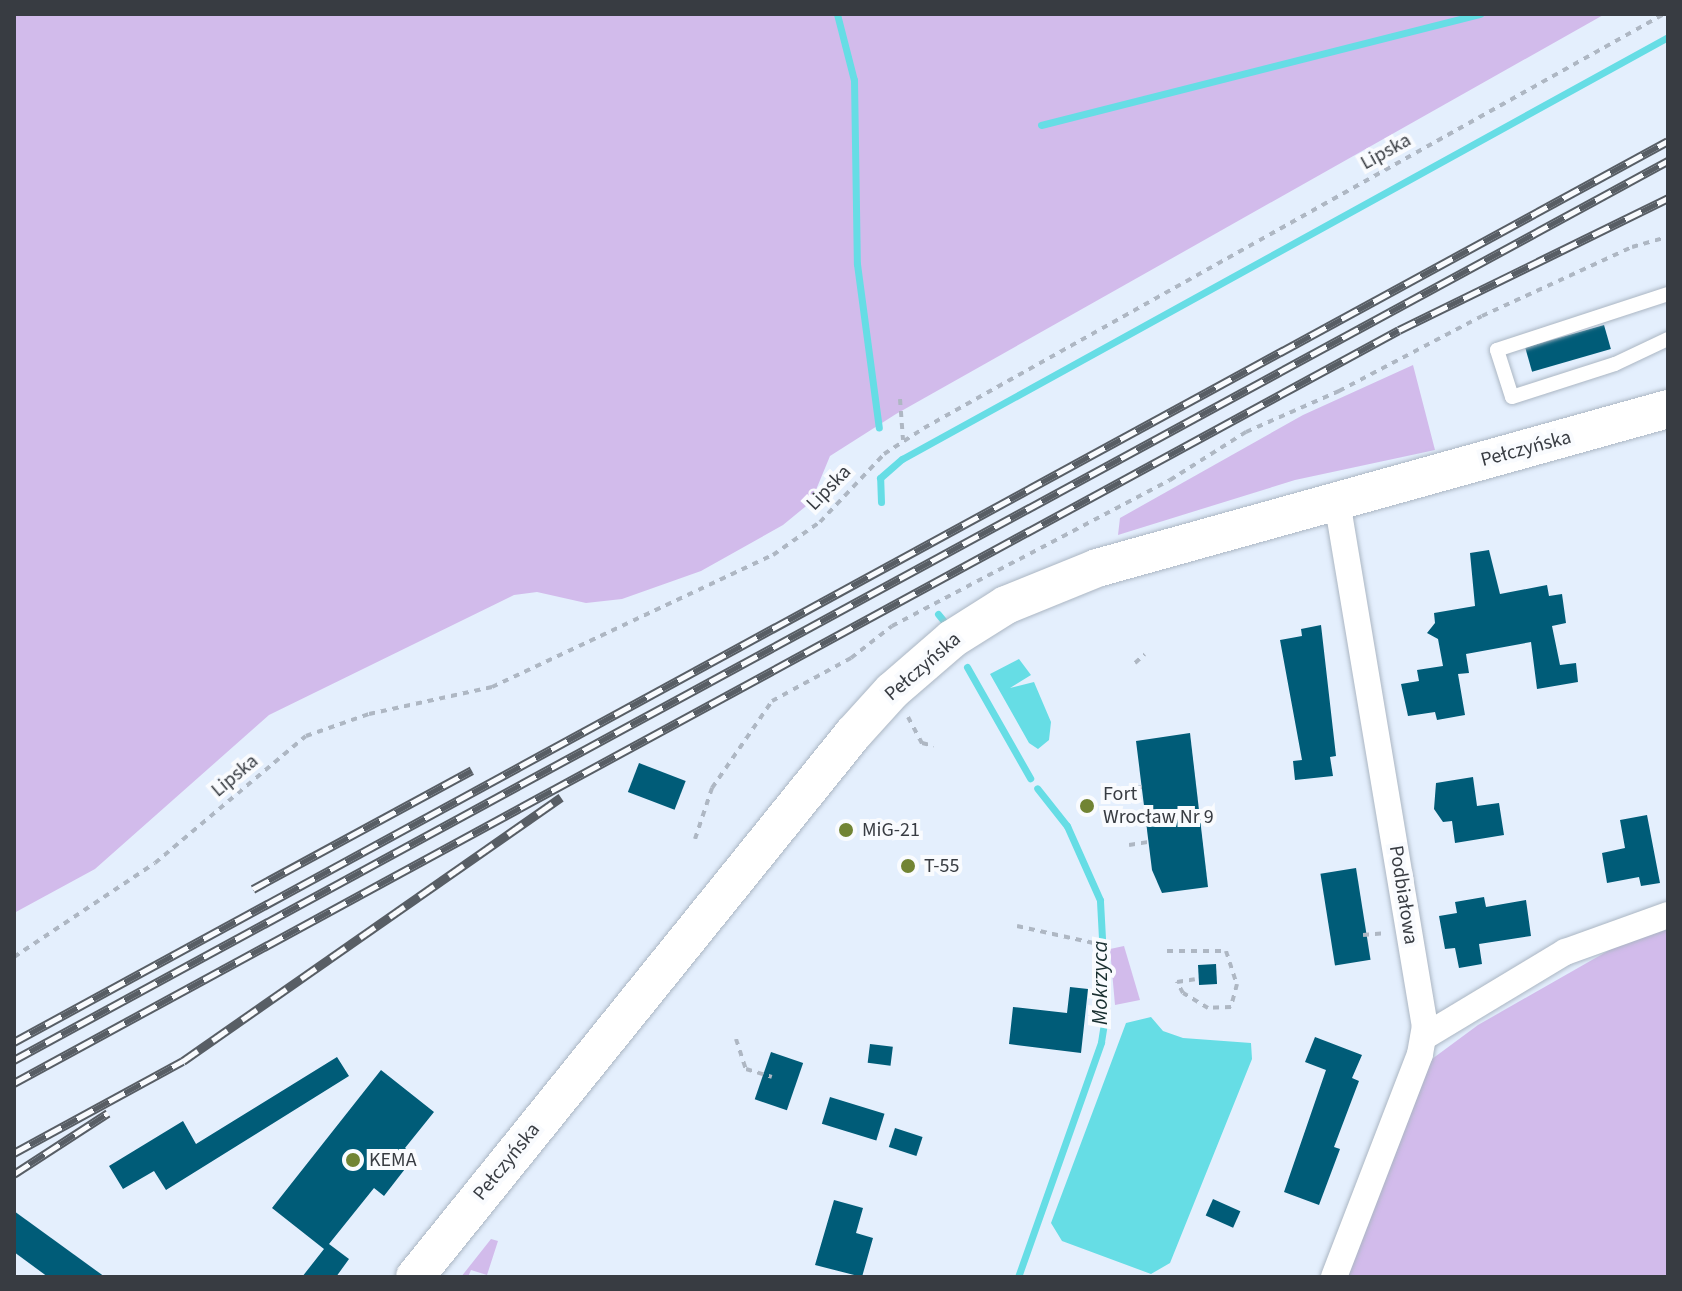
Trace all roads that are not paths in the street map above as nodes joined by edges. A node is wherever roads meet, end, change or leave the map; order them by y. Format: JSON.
{"nodes":[{"id":1,"x":1668,"y":294,"type":"edge"},
{"id":2,"x":1668,"y":339,"type":"edge"},
{"id":3,"x":1668,"y":409,"type":"edge"},
{"id":4,"x":1337,"y":501,"type":"junction"},
{"id":5,"x":1668,"y":915,"type":"edge"},
{"id":6,"x":1424,"y":1037,"type":"junction"},
{"id":7,"x":415,"y":1277,"type":"edge"},
{"id":8,"x":1334,"y":1277,"type":"edge"}],
"edges":[{"from":1,"to":2,"type":"lane"},
{"from":3,"to":4,"type":"main road","name":"Pełczyńska"},
{"from":4,"to":6,"type":"street","name":"Podbiałowa"},
{"from":4,"to":7,"type":"main road","name":"Pełczyńska"},
{"from":5,"to":6,"type":"street"},
{"from":6,"to":8,"type":"street","name":"Podbiałowa"}]}
